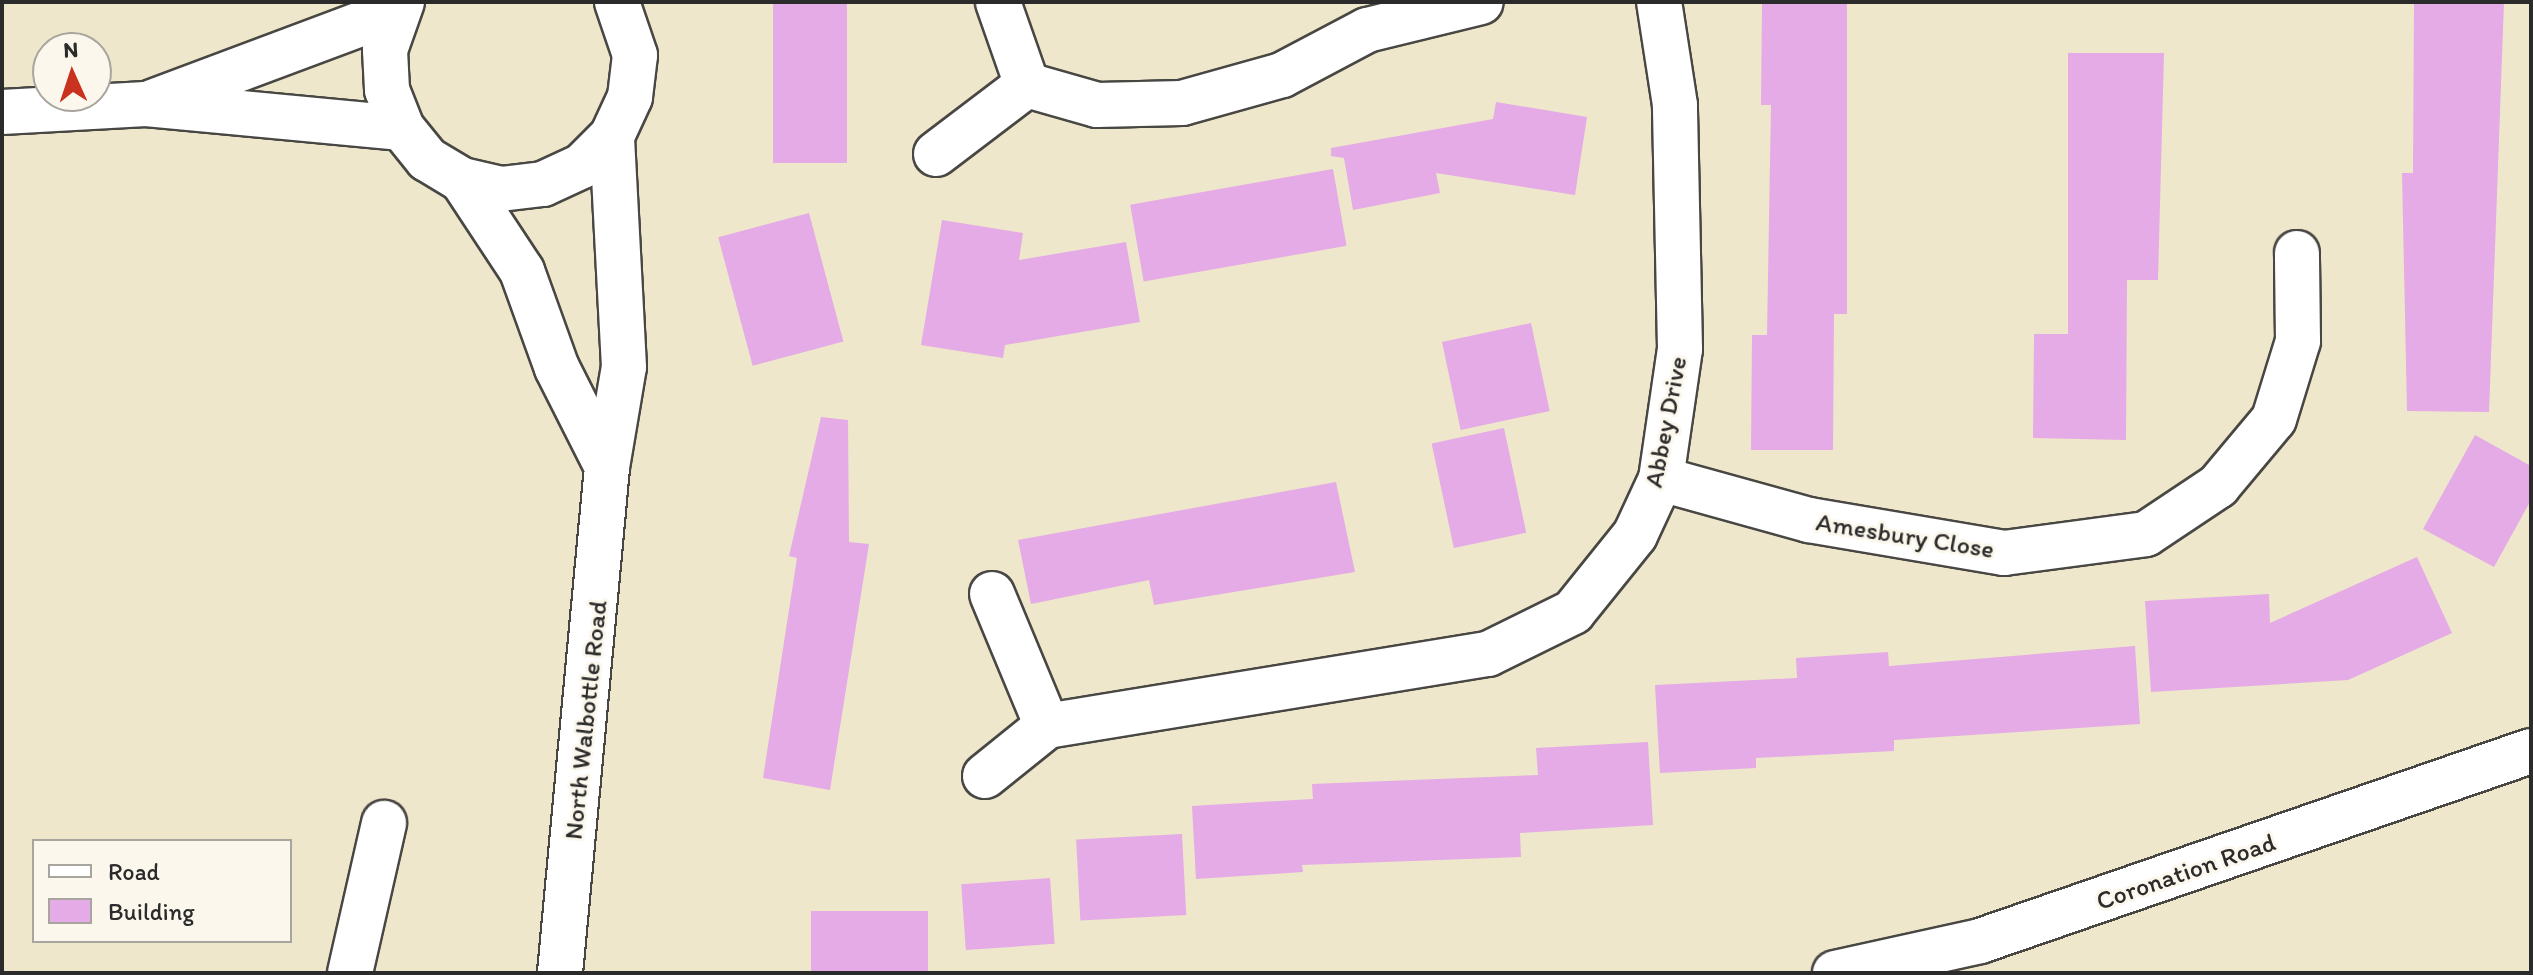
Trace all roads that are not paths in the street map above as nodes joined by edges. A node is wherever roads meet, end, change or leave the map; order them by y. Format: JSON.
{"nodes":[{"id":1,"x":617,"y":2,"type":"edge"},
{"id":2,"x":998,"y":2,"type":"edge"},
{"id":3,"x":1481,"y":2,"type":"edge"},
{"id":4,"x":1659,"y":2,"type":"edge"},
{"id":5,"x":399,"y":7,"type":"edge"},
{"id":6,"x":1027,"y":85,"type":"junction"},
{"id":7,"x":146,"y":104,"type":"junction"},
{"id":8,"x":2,"y":112,"type":"edge"},
{"id":9,"x":402,"y":128,"type":"junction"},
{"id":10,"x":612,"y":136,"type":"junction"},
{"id":11,"x":936,"y":154,"type":"dead end"},
{"id":12,"x":462,"y":180,"type":"junction"},
{"id":13,"x":2297,"y":253,"type":"dead end"},
{"id":14,"x":607,"y":467,"type":"junction"},
{"id":15,"x":1661,"y":479,"type":"junction"},
{"id":16,"x":992,"y":594,"type":"dead end"},
{"id":17,"x":1047,"y":726,"type":"junction"},
{"id":18,"x":2531,"y":751,"type":"edge"},
{"id":19,"x":985,"y":776,"type":"dead end"},
{"id":20,"x":384,"y":823,"type":"dead end"},
{"id":21,"x":350,"y":973,"type":"edge"},
{"id":22,"x":560,"y":973,"type":"edge"},
{"id":23,"x":1835,"y":973,"type":"edge"}],
"edges":[{"from":1,"to":10,"type":"street","name":"North Walbottle Road"},
{"from":2,"to":6,"type":"street"},
{"from":3,"to":6,"type":"street"},
{"from":4,"to":15,"type":"street","name":"Abbey Drive"},
{"from":5,"to":7,"type":"street"},
{"from":5,"to":9,"type":"street","name":"North Walbottle Road"},
{"from":6,"to":11,"type":"street"},
{"from":7,"to":8,"type":"street"},
{"from":7,"to":9,"type":"street"},
{"from":9,"to":12,"type":"street","name":"North Walbottle Road"},
{"from":10,"to":12,"type":"street","name":"North Walbottle Road"},
{"from":10,"to":14,"type":"street","name":"North Walbottle Road"},
{"from":12,"to":14,"type":"street","name":"North Walbottle Road"},
{"from":13,"to":15,"type":"street","name":"Amesbury Close"},
{"from":14,"to":22,"type":"street","name":"North Walbottle Road"},
{"from":15,"to":17,"type":"street","name":"Abbey Drive"},
{"from":16,"to":17,"type":"street"},
{"from":17,"to":19,"type":"street","name":"Abbey Drive"},
{"from":18,"to":23,"type":"street","name":"Coronation Road"},
{"from":20,"to":21,"type":"street"}]}
